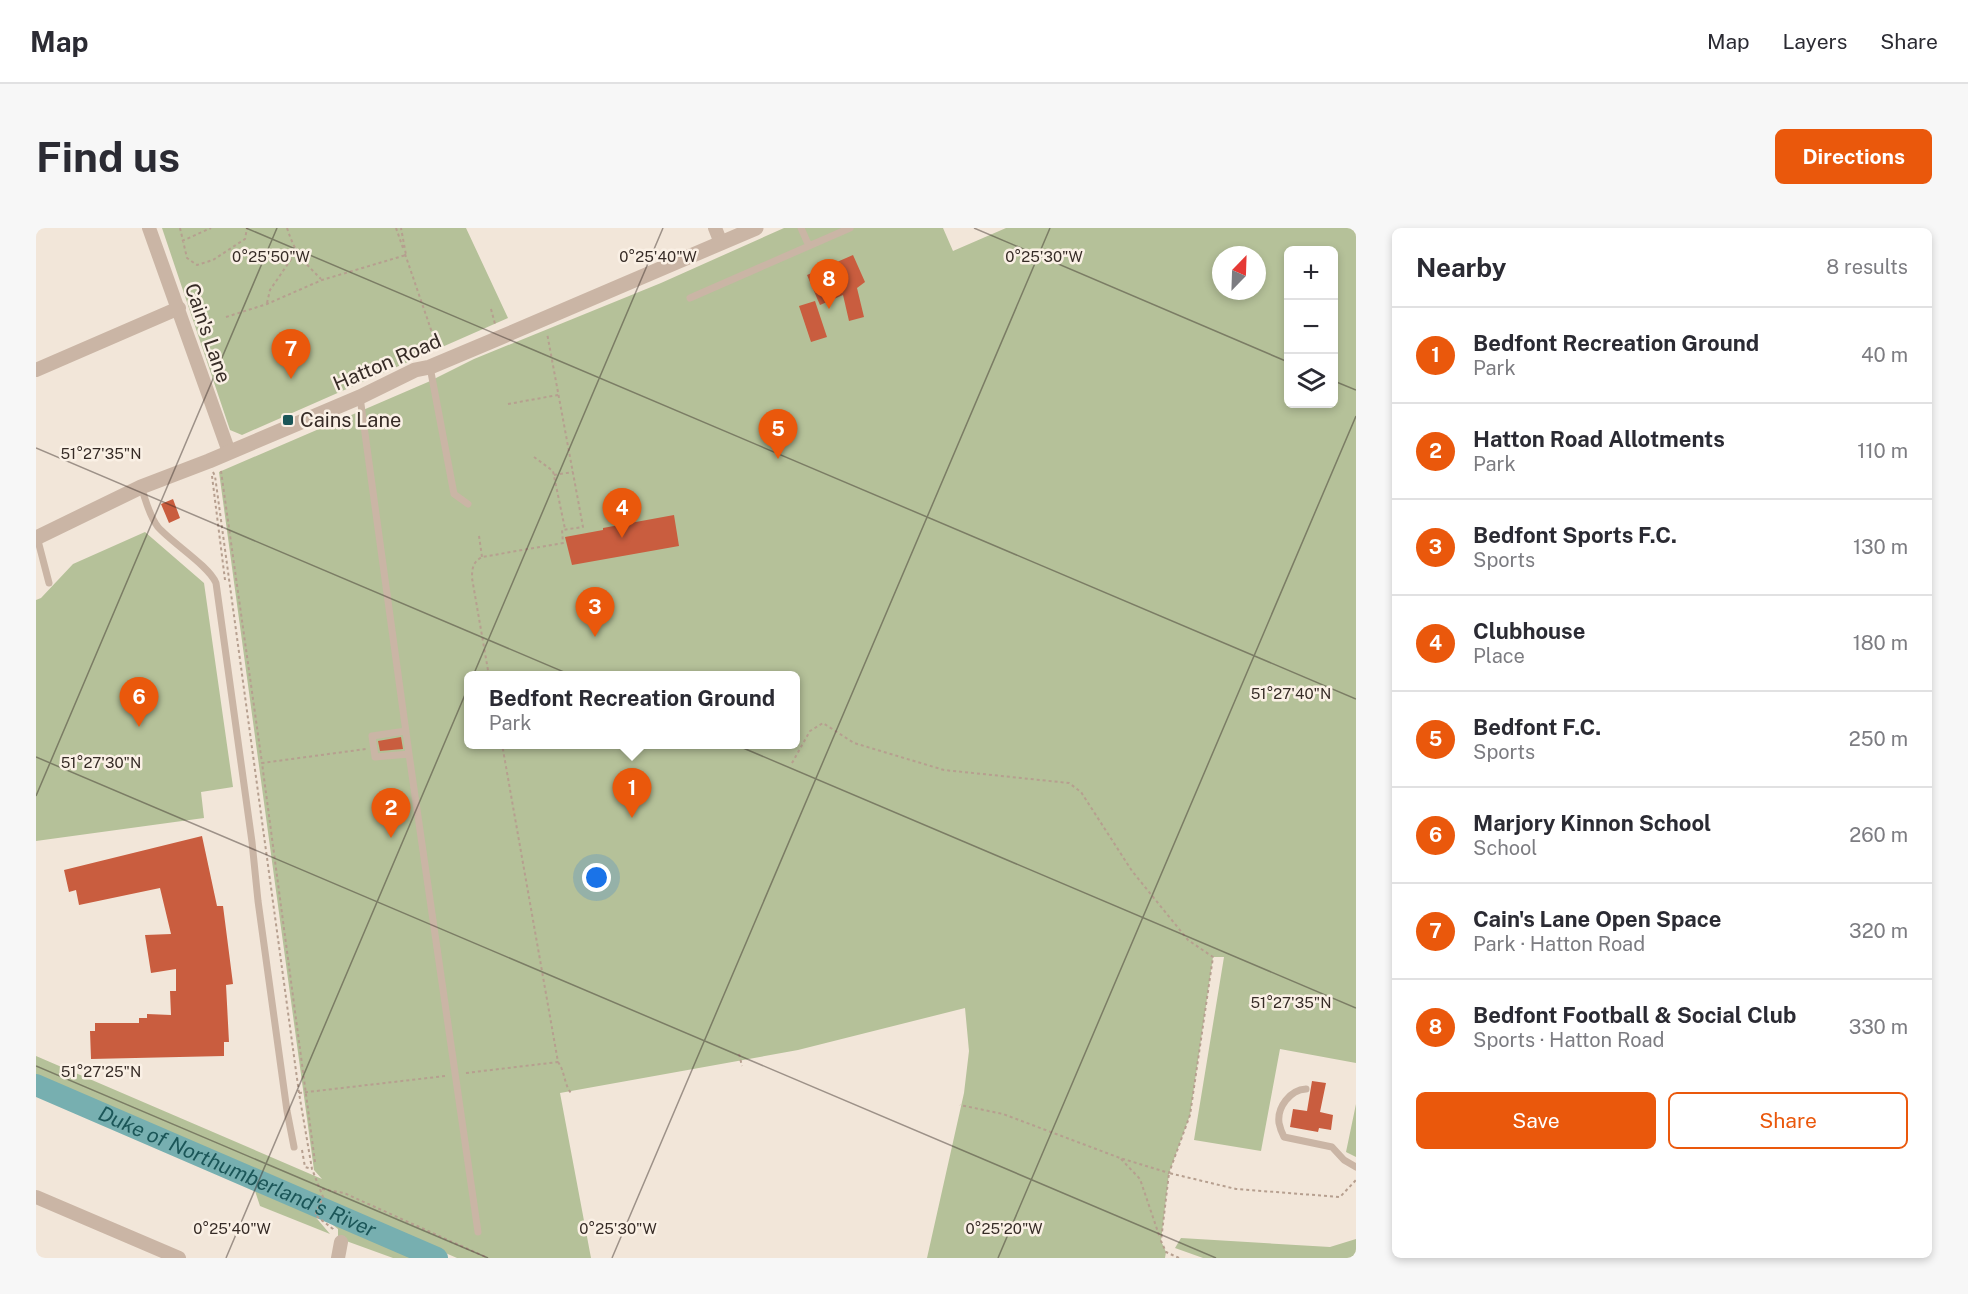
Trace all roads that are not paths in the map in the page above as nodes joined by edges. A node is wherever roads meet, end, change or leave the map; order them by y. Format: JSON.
{"nodes":[{"id":1,"x":149,"y":228,"type":"edge"},
{"id":2,"x":715,"y":228,"type":"edge"},
{"id":3,"x":756,"y":228,"type":"edge"},
{"id":4,"x":801,"y":228,"type":"edge"},
{"id":5,"x":850,"y":228,"type":"edge"},
{"id":6,"x":721,"y":243,"type":"junction"},
{"id":7,"x":810,"y":246,"type":"junction"},
{"id":8,"x":690,"y":298,"type":"dead end"},
{"id":9,"x":179,"y":308,"type":"junction"},
{"id":10,"x":436,"y":364,"type":"junction"},
{"id":11,"x":37,"y":365,"type":"edge"},
{"id":12,"x":360,"y":397,"type":"junction"},
{"id":13,"x":218,"y":457,"type":"junction"},
{"id":14,"x":141,"y":487,"type":"junction"},
{"id":15,"x":468,"y":504,"type":"dead end"},
{"id":16,"x":37,"y":538,"type":"edge"},
{"id":17,"x":49,"y":583,"type":"dead end"},
{"id":18,"x":406,"y":731,"type":"junction"},
{"id":19,"x":409,"y":754,"type":"junction"},
{"id":20,"x":1306,"y":1089,"type":"dead end"},
{"id":21,"x":294,"y":1147,"type":"dead end"},
{"id":22,"x":1356,"y":1167,"type":"edge"},
{"id":23,"x":36,"y":1197,"type":"edge"},
{"id":24,"x":478,"y":1233,"type":"dead end"},
{"id":25,"x":341,"y":1242,"type":"road end"},
{"id":26,"x":178,"y":1258,"type":"edge"},
{"id":27,"x":338,"y":1258,"type":"edge"}],
"edges":[{"from":1,"to":9,"type":"street","name":"Cain's Lane"},
{"from":2,"to":6,"type":"street"},
{"from":3,"to":6,"type":"street","name":"Hatton Road"},
{"from":4,"to":7,"type":"lane"},
{"from":5,"to":7,"type":"lane"},
{"from":6,"to":10,"type":"street","name":"Hatton Road"},
{"from":7,"to":8,"type":"lane"},
{"from":9,"to":11,"type":"street"},
{"from":9,"to":13,"type":"street","name":"Cain's Lane"},
{"from":10,"to":12,"type":"street","name":"Hatton Road"},
{"from":10,"to":15,"type":"lane"},
{"from":12,"to":13,"type":"street","name":"Hatton Road"},
{"from":12,"to":18,"type":"lane"},
{"from":13,"to":14,"type":"street","name":"Hatton Road"},
{"from":14,"to":16,"type":"street","name":"Hatton Road"},
{"from":14,"to":21,"type":"lane"},
{"from":16,"to":17,"type":"lane"},
{"from":18,"to":19,"type":"lane"},
{"from":18,"to":19,"type":"lane"},
{"from":19,"to":24,"type":"lane"},
{"from":20,"to":22,"type":"lane"},
{"from":23,"to":26,"type":"street"},
{"from":25,"to":27,"type":"street"}]}
